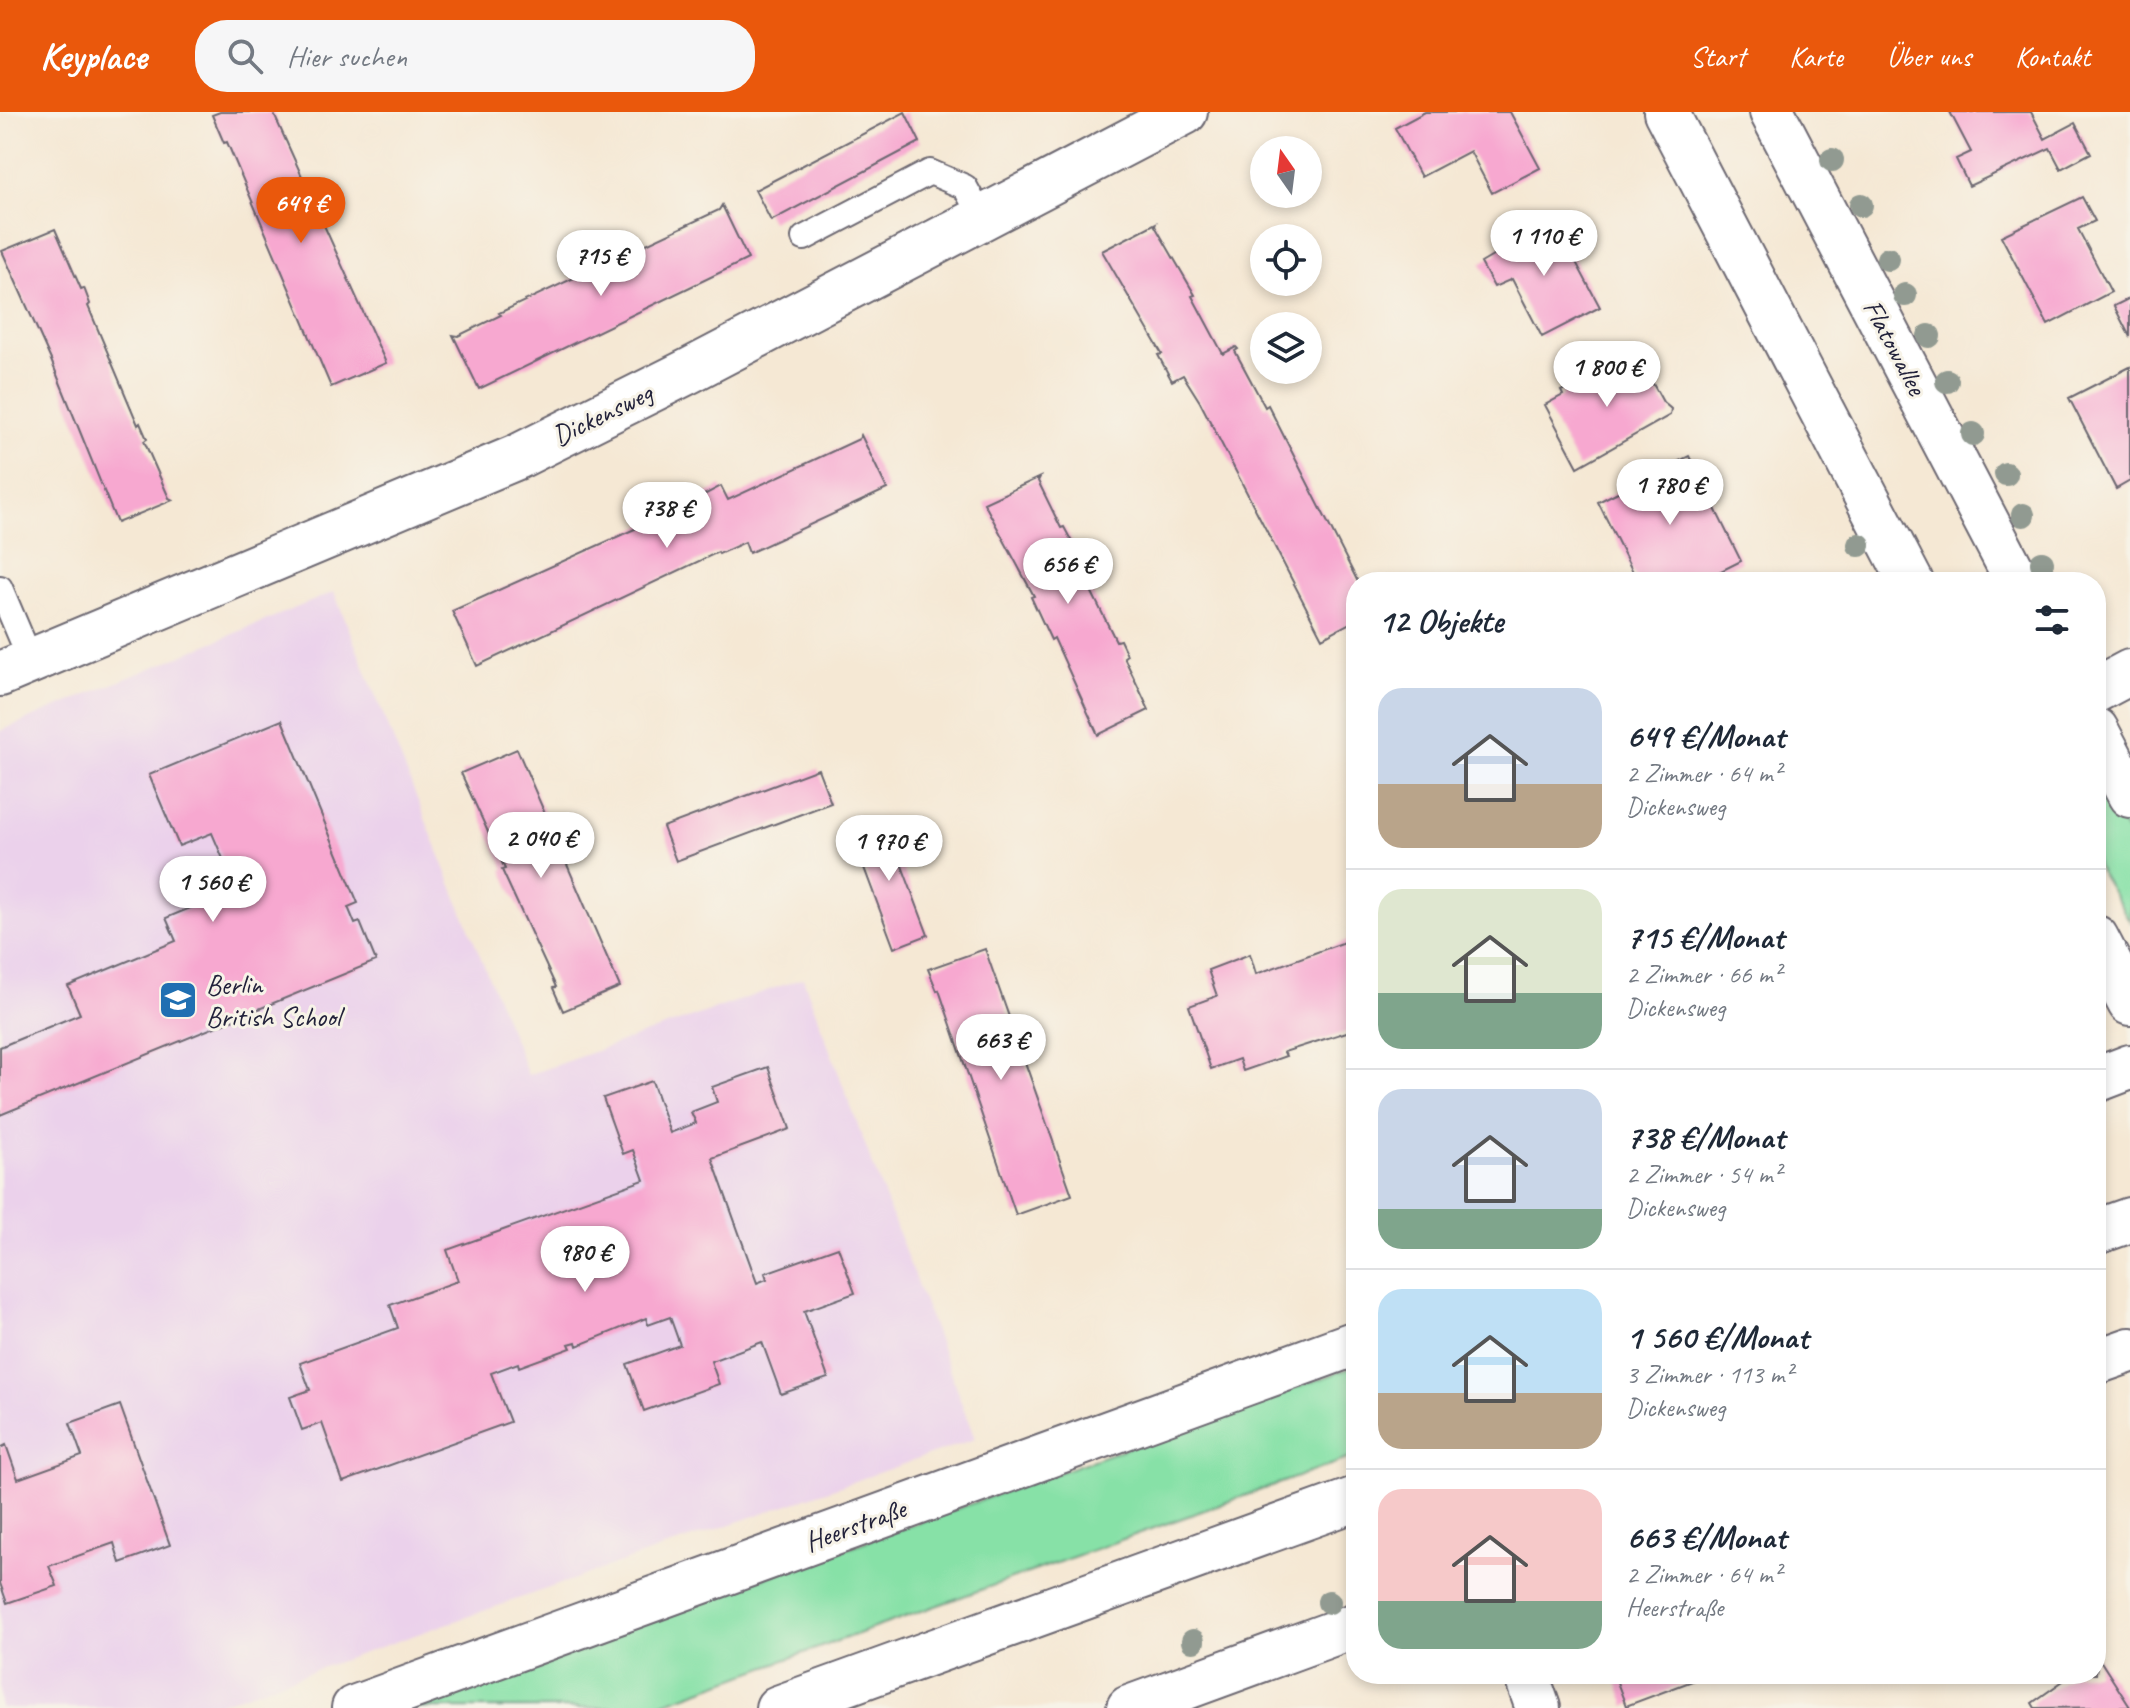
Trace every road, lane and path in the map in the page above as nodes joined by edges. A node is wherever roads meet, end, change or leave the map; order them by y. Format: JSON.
{"nodes":[{"id":1,"x":1185,"y":112,"type":"edge"},
{"id":2,"x":1666,"y":112,"type":"edge"},
{"id":3,"x":1772,"y":112,"type":"edge"},
{"id":4,"x":982,"y":218,"type":"junction"},
{"id":5,"x":804,"y":238,"type":"dead end"},
{"id":6,"x":1906,"y":572,"type":"edge"},
{"id":7,"x":2013,"y":572,"type":"edge"},
{"id":8,"x":0,"y":588,"type":"edge"},
{"id":9,"x":16,"y":668,"type":"edge"},
{"id":10,"x":2130,"y":672,"type":"edge"},
{"id":11,"x":2106,"y":685,"type":"edge"},
{"id":12,"x":2106,"y":749,"type":"edge"},
{"id":13,"x":2130,"y":795,"type":"edge"},
{"id":14,"x":2106,"y":957,"type":"edge"},
{"id":15,"x":2130,"y":1003,"type":"edge"},
{"id":16,"x":2130,"y":1067,"type":"edge"},
{"id":17,"x":2106,"y":1076,"type":"edge"},
{"id":18,"x":2130,"y":1220,"type":"edge"},
{"id":19,"x":2106,"y":1228,"type":"edge"},
{"id":20,"x":1346,"y":1347,"type":"edge"},
{"id":21,"x":2130,"y":1350,"type":"edge"},
{"id":22,"x":2106,"y":1358,"type":"edge"},
{"id":23,"x":1346,"y":1503,"type":"edge"},
{"id":24,"x":1346,"y":1629,"type":"edge"},
{"id":25,"x":1530,"y":1684,"type":"edge"},
{"id":26,"x":354,"y":1708,"type":"edge"},
{"id":27,"x":778,"y":1708,"type":"edge"},
{"id":28,"x":1129,"y":1708,"type":"edge"},
{"id":29,"x":1538,"y":1708,"type":"edge"}],
"edges":[{"from":1,"to":4,"type":"street","name":"Dickensweg"},
{"from":2,"to":6,"type":"street"},
{"from":3,"to":7,"type":"street","name":"Flatowallee"},
{"from":4,"to":5,"type":"lane"},
{"from":4,"to":9,"type":"street","name":"Dickensweg"},
{"from":8,"to":9,"type":"lane"},
{"from":10,"to":11,"type":"street"},
{"from":12,"to":13,"type":"street"},
{"from":14,"to":15,"type":"street"},
{"from":16,"to":17,"type":"street"},
{"from":18,"to":19,"type":"street"},
{"from":20,"to":26,"type":"street","name":"Heerstraße"},
{"from":21,"to":22,"type":"street"},
{"from":23,"to":27,"type":"street"},
{"from":24,"to":28,"type":"street"},
{"from":25,"to":29,"type":"street"}]}
